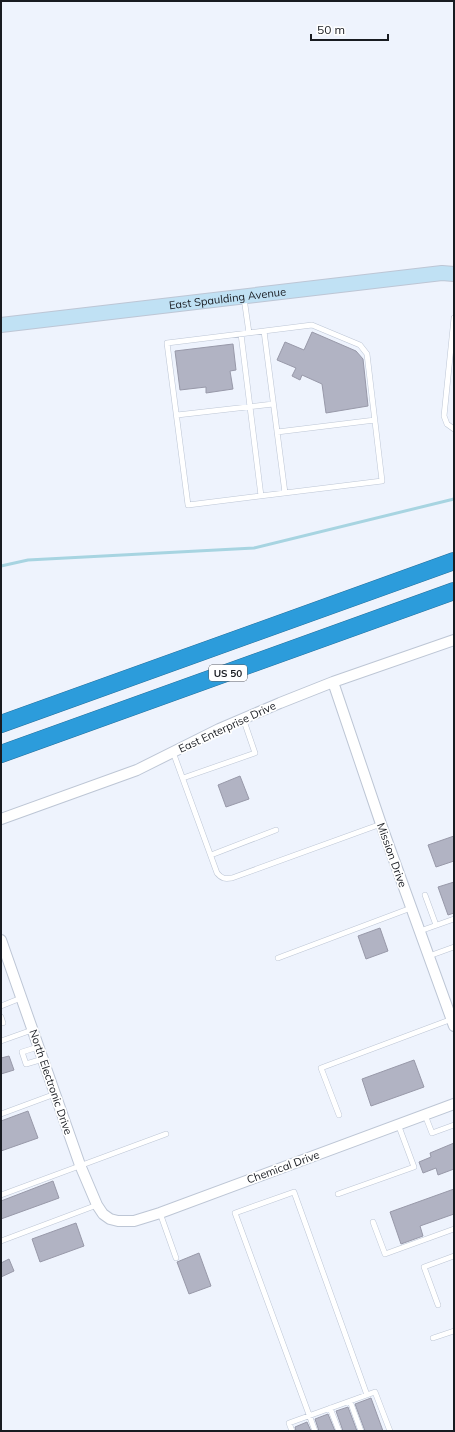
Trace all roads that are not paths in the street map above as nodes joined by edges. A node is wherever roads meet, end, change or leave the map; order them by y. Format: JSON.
{"nodes":[{"id":1,"x":454,"y":274,"type":"edge"},
{"id":2,"x":244,"y":296,"type":"junction"},
{"id":3,"x":454,"y":319,"type":"edge"},
{"id":4,"x":1,"y":324,"type":"edge"},
{"id":5,"x":264,"y":331,"type":"junction"},
{"id":6,"x":249,"y":333,"type":"junction"},
{"id":7,"x":241,"y":334,"type":"junction"},
{"id":8,"x":274,"y":404,"type":"junction"},
{"id":9,"x":250,"y":406,"type":"junction"},
{"id":10,"x":176,"y":415,"type":"junction"},
{"id":11,"x":375,"y":420,"type":"junction"},
{"id":12,"x":454,"y":429,"type":"edge"},
{"id":13,"x":277,"y":432,"type":"junction"},
{"id":14,"x":285,"y":493,"type":"junction"},
{"id":15,"x":261,"y":496,"type":"junction"},
{"id":16,"x":454,"y":561,"type":"edge"},
{"id":17,"x":454,"y":591,"type":"edge"},
{"id":18,"x":454,"y":640,"type":"edge"},
{"id":19,"x":333,"y":682,"type":"junction"},
{"id":20,"x":244,"y":718,"type":"junction"},
{"id":21,"x":1,"y":724,"type":"edge"},
{"id":22,"x":174,"y":752,"type":"junction"},
{"id":23,"x":1,"y":754,"type":"edge"},
{"id":24,"x":183,"y":778,"type":"junction"},
{"id":25,"x":1,"y":819,"type":"edge"},
{"id":26,"x":381,"y":824,"type":"junction"},
{"id":27,"x":276,"y":830,"type":"dead end"},
{"id":28,"x":211,"y":854,"type":"junction"},
{"id":29,"x":425,"y":896,"type":"dead end"},
{"id":30,"x":411,"y":908,"type":"junction"},
{"id":31,"x":454,"y":919,"type":"edge"},
{"id":32,"x":436,"y":925,"type":"junction"},
{"id":33,"x":420,"y":931,"type":"junction"},
{"id":34,"x":1,"y":940,"type":"edge"},
{"id":35,"x":454,"y":947,"type":"edge"},
{"id":36,"x":429,"y":956,"type":"junction"},
{"id":37,"x":278,"y":958,"type":"dead end"},
{"id":38,"x":21,"y":998,"type":"junction"},
{"id":39,"x":1,"y":1006,"type":"edge"},
{"id":40,"x":1,"y":1017,"type":"edge"},
{"id":41,"x":3,"y":1023,"type":"dead end"},
{"id":42,"x":453,"y":1023,"type":"edge"},
{"id":43,"x":32,"y":1030,"type":"junction"},
{"id":44,"x":1,"y":1041,"type":"edge"},
{"id":45,"x":38,"y":1046,"type":"junction"},
{"id":46,"x":43,"y":1059,"type":"junction"},
{"id":47,"x":55,"y":1094,"type":"junction"},
{"id":48,"x":454,"y":1104,"type":"edge"},
{"id":49,"x":1,"y":1114,"type":"edge"},
{"id":50,"x":339,"y":1115,"type":"dead end"},
{"id":51,"x":425,"y":1115,"type":"junction"},
{"id":52,"x":398,"y":1124,"type":"junction"},
{"id":53,"x":454,"y":1125,"type":"edge"},
{"id":54,"x":166,"y":1134,"type":"dead end"},
{"id":55,"x":80,"y":1165,"type":"junction"},
{"id":56,"x":338,"y":1194,"type":"dead end"},
{"id":57,"x":1,"y":1195,"type":"edge"},
{"id":58,"x":97,"y":1205,"type":"junction"},
{"id":59,"x":160,"y":1213,"type":"junction"},
{"id":60,"x":110,"y":1219,"type":"joint"},
{"id":61,"x":373,"y":1222,"type":"dead end"},
{"id":62,"x":454,"y":1229,"type":"edge"},
{"id":63,"x":1,"y":1241,"type":"edge"},
{"id":64,"x":454,"y":1256,"type":"edge"},
{"id":65,"x":176,"y":1258,"type":"dead end"},
{"id":66,"x":438,"y":1305,"type":"dead end"},
{"id":67,"x":454,"y":1331,"type":"edge"},
{"id":68,"x":433,"y":1338,"type":"dead end"},
{"id":69,"x":367,"y":1395,"type":"junction"},
{"id":70,"x":350,"y":1401,"type":"junction"},
{"id":71,"x":330,"y":1408,"type":"junction"},
{"id":72,"x":309,"y":1416,"type":"junction"},
{"id":73,"x":292,"y":1431,"type":"edge"},
{"id":74,"x":315,"y":1431,"type":"edge"},
{"id":75,"x":339,"y":1431,"type":"edge"},
{"id":76,"x":361,"y":1431,"type":"edge"},
{"id":77,"x":390,"y":1431,"type":"edge"}],
"edges":[{"from":1,"to":2,"type":"street","name":"East Spaulding Avenue"},
{"from":2,"to":4,"type":"street","name":"East Spaulding Avenue"},
{"from":2,"to":6,"type":"lane"},
{"from":3,"to":12,"type":"lane"},
{"from":5,"to":6,"type":"lane"},
{"from":5,"to":8,"type":"lane"},
{"from":5,"to":11,"type":"lane"},
{"from":6,"to":7,"type":"lane"},
{"from":7,"to":9,"type":"lane"},
{"from":7,"to":10,"type":"lane"},
{"from":8,"to":9,"type":"lane"},
{"from":8,"to":13,"type":"lane"},
{"from":9,"to":10,"type":"lane"},
{"from":9,"to":15,"type":"lane"},
{"from":10,"to":15,"type":"lane"},
{"from":11,"to":13,"type":"lane"},
{"from":11,"to":14,"type":"lane"},
{"from":13,"to":14,"type":"lane"},
{"from":14,"to":15,"type":"lane"},
{"from":16,"to":21,"type":"highway","number":"US 50"},
{"from":17,"to":23,"type":"highway","number":"US 50"},
{"from":18,"to":19,"type":"street","name":"East Enterprise Drive"},
{"from":19,"to":20,"type":"street","name":"East Enterprise Drive"},
{"from":19,"to":26,"type":"street","name":"Mission Drive"},
{"from":20,"to":22,"type":"street","name":"East Enterprise Drive"},
{"from":20,"to":24,"type":"lane"},
{"from":22,"to":24,"type":"lane"},
{"from":22,"to":25,"type":"street","name":"East Enterprise Drive"},
{"from":24,"to":28,"type":"lane"},
{"from":26,"to":28,"type":"lane"},
{"from":26,"to":30,"type":"street","name":"Mission Drive"},
{"from":27,"to":28,"type":"lane"},
{"from":29,"to":32,"type":"lane"},
{"from":30,"to":33,"type":"street","name":"Mission Drive"},
{"from":30,"to":37,"type":"lane"},
{"from":31,"to":32,"type":"lane"},
{"from":32,"to":33,"type":"lane"},
{"from":33,"to":36,"type":"street","name":"Mission Drive"},
{"from":34,"to":38,"type":"street","name":"North Electronic Drive"},
{"from":35,"to":36,"type":"lane"},
{"from":36,"to":42,"type":"street","name":"Mission Drive"},
{"from":38,"to":39,"type":"lane"},
{"from":38,"to":43,"type":"street","name":"North Electronic Drive"},
{"from":40,"to":41,"type":"lane"},
{"from":42,"to":50,"type":"lane"},
{"from":43,"to":44,"type":"lane"},
{"from":43,"to":45,"type":"street","name":"North Electronic Drive"},
{"from":45,"to":46,"type":"street","name":"North Electronic Drive"},
{"from":45,"to":46,"type":"lane"},
{"from":46,"to":47,"type":"street","name":"North Electronic Drive"},
{"from":47,"to":49,"type":"lane"},
{"from":47,"to":55,"type":"street","name":"North Electronic Drive"},
{"from":48,"to":51,"type":"street","name":"Chemical Drive"},
{"from":51,"to":52,"type":"street","name":"Chemical Drive"},
{"from":51,"to":53,"type":"lane"},
{"from":52,"to":56,"type":"lane"},
{"from":52,"to":59,"type":"street","name":"Chemical Drive"},
{"from":54,"to":55,"type":"lane"},
{"from":55,"to":57,"type":"lane"},
{"from":55,"to":58,"type":"street","name":"North Electronic Drive"},
{"from":58,"to":60,"type":"street","name":"North Electronic Drive"},
{"from":58,"to":63,"type":"lane"},
{"from":59,"to":60,"type":"street","name":"Chemical Drive"},
{"from":59,"to":65,"type":"lane"},
{"from":61,"to":62,"type":"lane"},
{"from":64,"to":66,"type":"lane"},
{"from":67,"to":68,"type":"lane"},
{"from":69,"to":70,"type":"lane"},
{"from":69,"to":72,"type":"lane"},
{"from":69,"to":77,"type":"lane"},
{"from":70,"to":71,"type":"lane"},
{"from":70,"to":76,"type":"lane"},
{"from":71,"to":72,"type":"lane"},
{"from":71,"to":75,"type":"lane"},
{"from":72,"to":73,"type":"lane"},
{"from":72,"to":74,"type":"lane"}]}
